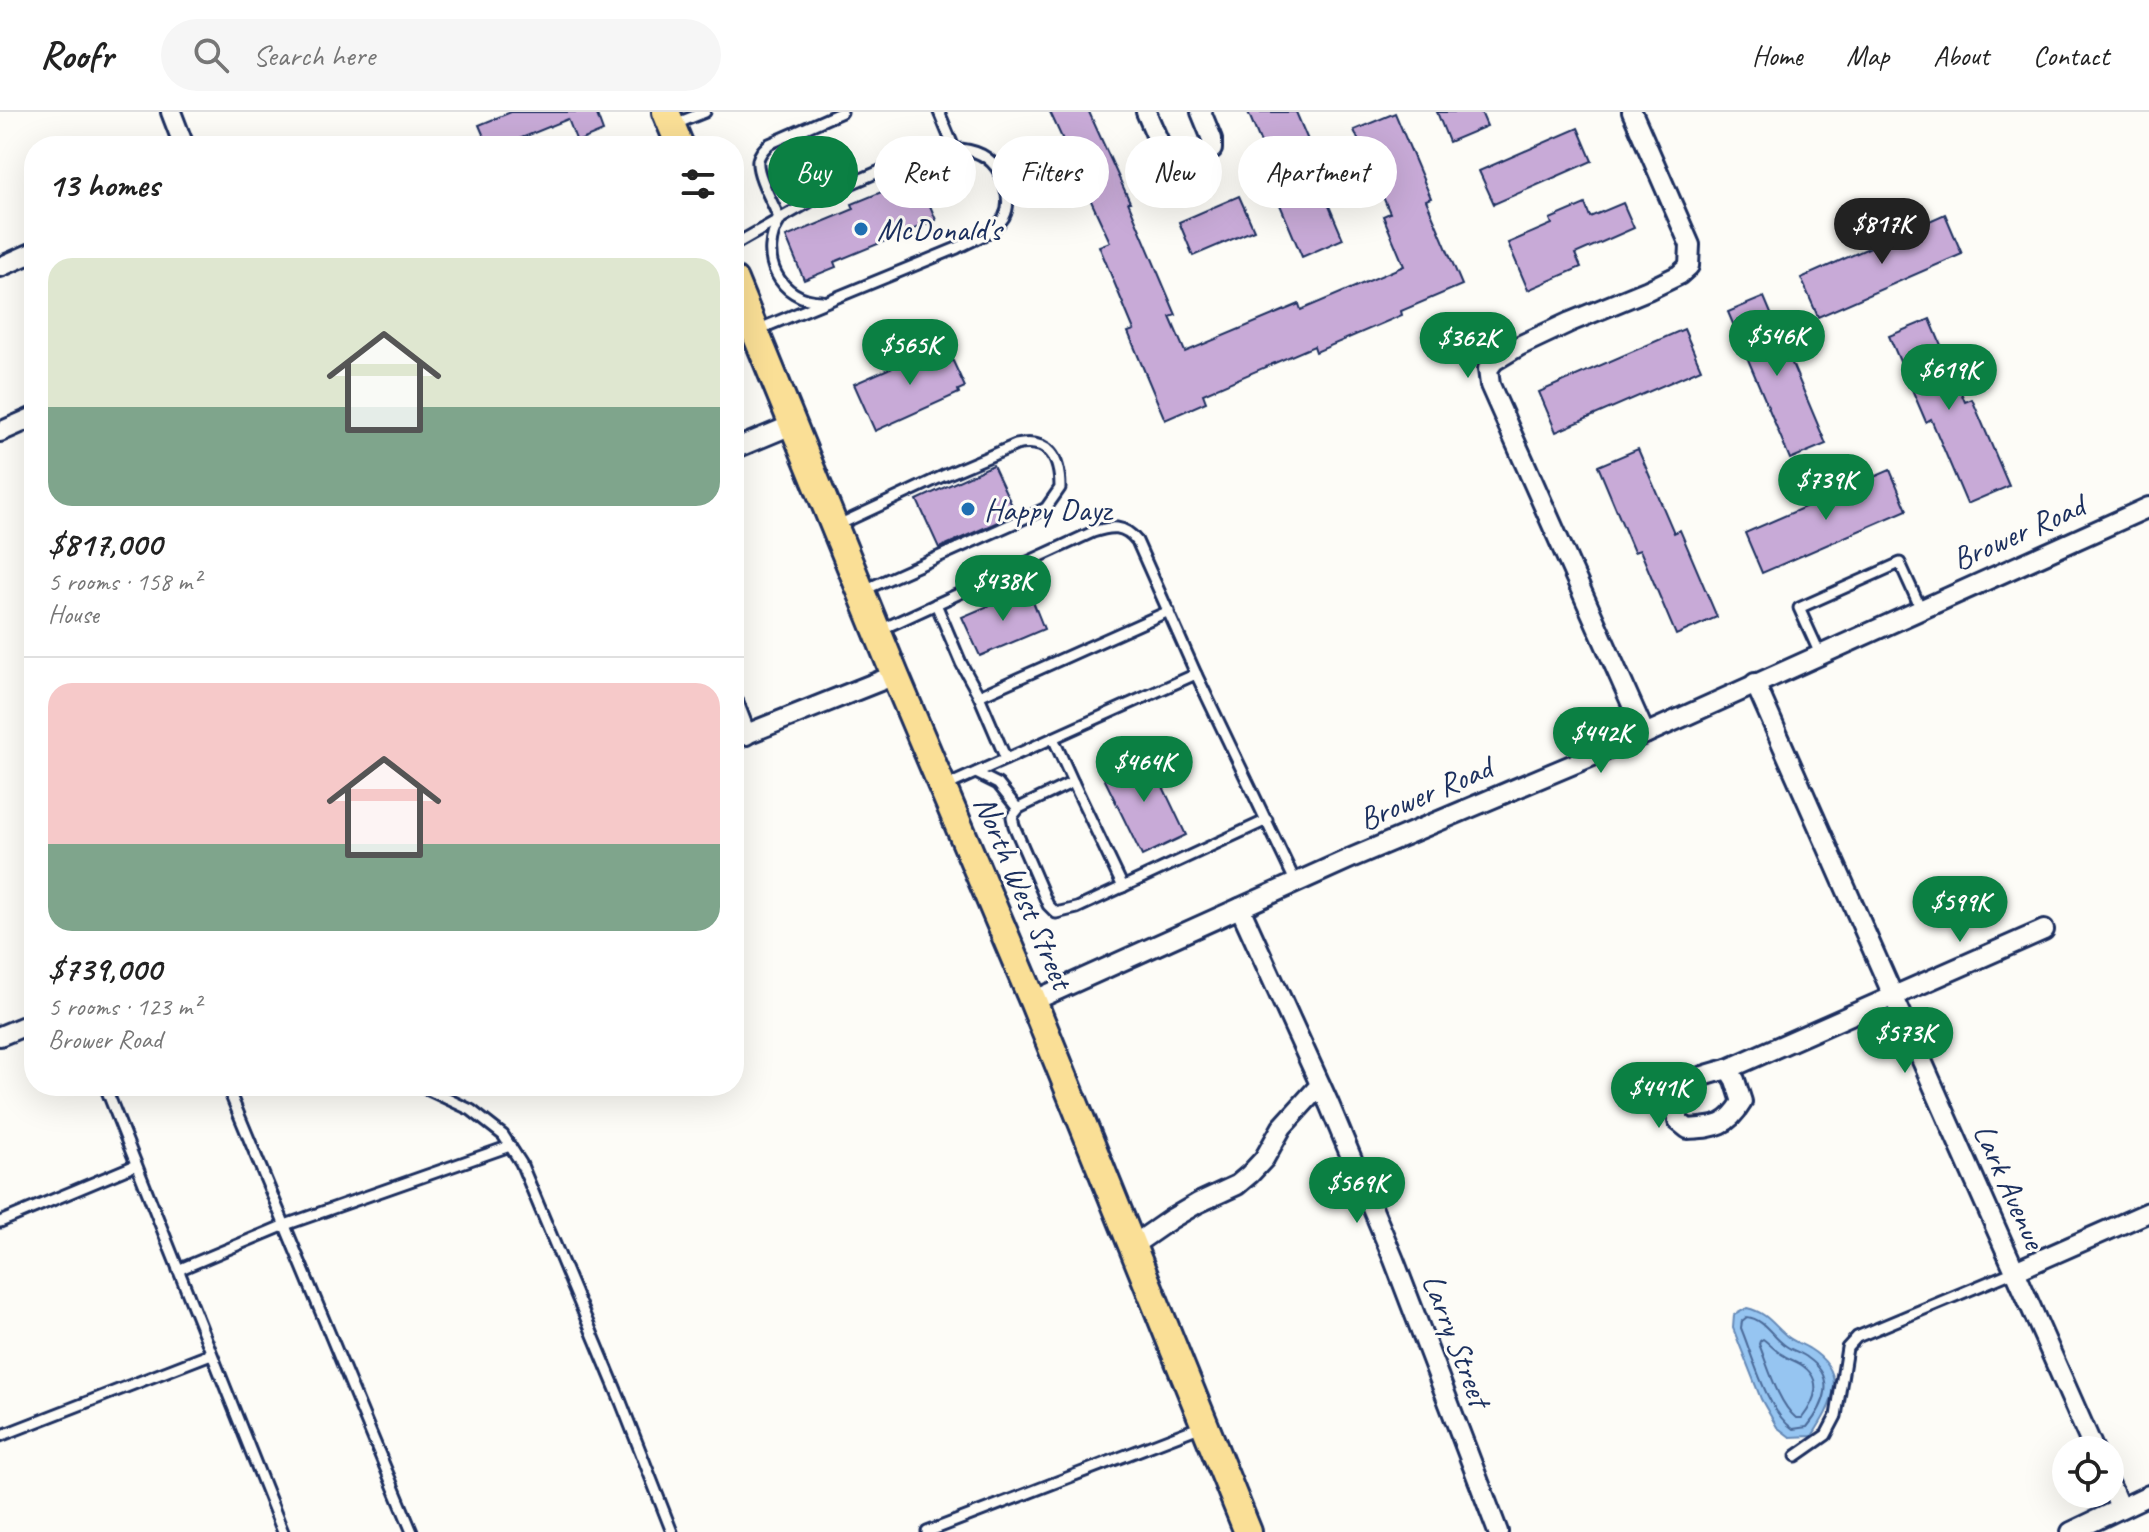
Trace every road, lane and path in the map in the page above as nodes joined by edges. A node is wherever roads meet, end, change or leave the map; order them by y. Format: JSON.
{"nodes":[{"id":1,"x":171,"y":112,"type":"edge"},
{"id":2,"x":705,"y":112,"type":"edge"},
{"id":3,"x":842,"y":112,"type":"edge"},
{"id":4,"x":939,"y":112,"type":"edge"},
{"id":5,"x":1146,"y":112,"type":"edge"},
{"id":6,"x":1201,"y":112,"type":"edge"},
{"id":7,"x":1632,"y":112,"type":"edge"},
{"id":8,"x":673,"y":128,"type":"edge"},
{"id":9,"x":180,"y":136,"type":"edge"},
{"id":10,"x":949,"y":136,"type":"edge"},
{"id":11,"x":976,"y":152,"type":"edge"},
{"id":12,"x":874,"y":174,"type":"edge"},
{"id":13,"x":780,"y":220,"type":"junction"},
{"id":14,"x":744,"y":240,"type":"edge"},
{"id":15,"x":24,"y":256,"type":"edge"},
{"id":16,"x":0,"y":267,"type":"edge"},
{"id":17,"x":832,"y":299,"type":"junction"},
{"id":18,"x":744,"y":306,"type":"edge"},
{"id":19,"x":754,"y":332,"type":"junction"},
{"id":20,"x":24,"y":421,"type":"edge"},
{"id":21,"x":792,"y":425,"type":"junction"},
{"id":22,"x":0,"y":432,"type":"edge"},
{"id":23,"x":744,"y":445,"type":"edge"},
{"id":24,"x":2149,"y":507,"type":"edge"},
{"id":25,"x":834,"y":527,"type":"junction"},
{"id":26,"x":861,"y":591,"type":"junction"},
{"id":27,"x":936,"y":604,"type":"junction"},
{"id":28,"x":1921,"y":609,"type":"junction"},
{"id":29,"x":1169,"y":611,"type":"junction"},
{"id":30,"x":877,"y":631,"type":"junction"},
{"id":31,"x":1820,"y":654,"type":"junction"},
{"id":32,"x":1196,"y":674,"type":"junction"},
{"id":33,"x":895,"y":675,"type":"junction"},
{"id":34,"x":1755,"y":683,"type":"junction"},
{"id":35,"x":979,"y":696,"type":"junction"},
{"id":36,"x":1645,"y":734,"type":"junction"},
{"id":37,"x":744,"y":735,"type":"edge"},
{"id":38,"x":1053,"y":738,"type":"junction"},
{"id":39,"x":1006,"y":759,"type":"junction"},
{"id":40,"x":976,"y":773,"type":"junction"},
{"id":41,"x":1073,"y":782,"type":"junction"},
{"id":42,"x":943,"y":787,"type":"junction"},
{"id":43,"x":1018,"y":809,"type":"junction"},
{"id":44,"x":1267,"y":820,"type":"junction"},
{"id":45,"x":1296,"y":883,"type":"junction"},
{"id":46,"x":1123,"y":887,"type":"junction"},
{"id":47,"x":1240,"y":908,"type":"junction"},
{"id":48,"x":2044,"y":930,"type":"dead end"},
{"id":49,"x":1893,"y":997,"type":"junction"},
{"id":50,"x":1033,"y":1001,"type":"junction"},
{"id":51,"x":24,"y":1026,"type":"edge"},
{"id":52,"x":0,"y":1036,"type":"edge"},
{"id":53,"x":1728,"y":1069,"type":"dead end"},
{"id":54,"x":1320,"y":1085,"type":"junction"},
{"id":55,"x":109,"y":1096,"type":"edge"},
{"id":56,"x":231,"y":1096,"type":"edge"},
{"id":57,"x":441,"y":1096,"type":"edge"},
{"id":58,"x":510,"y":1146,"type":"junction"},
{"id":59,"x":136,"y":1165,"type":"junction"},
{"id":60,"x":2149,"y":1212,"type":"edge"},
{"id":61,"x":0,"y":1222,"type":"edge"},
{"id":62,"x":285,"y":1225,"type":"junction"},
{"id":63,"x":1132,"y":1246,"type":"junction"},
{"id":64,"x":178,"y":1270,"type":"junction"},
{"id":65,"x":2015,"y":1271,"type":"junction"},
{"id":66,"x":211,"y":1354,"type":"junction"},
{"id":67,"x":1205,"y":1424,"type":"junction"},
{"id":68,"x":0,"y":1436,"type":"edge"},
{"id":69,"x":2088,"y":1436,"type":"edge"},
{"id":70,"x":1796,"y":1456,"type":"dead end"},
{"id":71,"x":2149,"y":1495,"type":"edge"},
{"id":72,"x":2124,"y":1506,"type":"edge"},
{"id":73,"x":2120,"y":1508,"type":"edge"},
{"id":74,"x":283,"y":1532,"type":"edge"},
{"id":75,"x":412,"y":1532,"type":"edge"},
{"id":76,"x":672,"y":1532,"type":"edge"},
{"id":77,"x":927,"y":1532,"type":"edge"},
{"id":78,"x":1248,"y":1532,"type":"edge"},
{"id":79,"x":1498,"y":1532,"type":"edge"},
{"id":80,"x":2071,"y":1532,"type":"edge"}],
"edges":[{"from":1,"to":9,"type":"street"},
{"from":2,"to":8,"type":"lane"},
{"from":3,"to":13,"type":"lane"},
{"from":4,"to":10,"type":"lane"},
{"from":5,"to":6,"type":"street"},
{"from":7,"to":36,"type":"street"},
{"from":11,"to":17,"type":"lane"},
{"from":12,"to":13,"type":"lane"},
{"from":13,"to":14,"type":"lane"},
{"from":13,"to":17,"type":"lane"},
{"from":15,"to":16,"type":"street"},
{"from":17,"to":19,"type":"lane"},
{"from":18,"to":19,"type":"main road","name":"North West Street"},
{"from":19,"to":21,"type":"main road","name":"North West Street"},
{"from":20,"to":22,"type":"street"},
{"from":21,"to":23,"type":"street"},
{"from":21,"to":25,"type":"main road","name":"North West Street"},
{"from":24,"to":28,"type":"street","name":"Brower Road"},
{"from":25,"to":26,"type":"main road","name":"North West Street"},
{"from":25,"to":26,"type":"lane"},
{"from":26,"to":30,"type":"main road","name":"North West Street"},
{"from":27,"to":29,"type":"lane"},
{"from":27,"to":30,"type":"lane"},
{"from":27,"to":35,"type":"lane"},
{"from":28,"to":31,"type":"street","name":"Brower Road"},
{"from":28,"to":31,"type":"lane"},
{"from":29,"to":32,"type":"lane"},
{"from":29,"to":35,"type":"lane"},
{"from":30,"to":33,"type":"main road","name":"North West Street"},
{"from":31,"to":34,"type":"street","name":"Brower Road"},
{"from":32,"to":38,"type":"lane"},
{"from":32,"to":44,"type":"lane"},
{"from":33,"to":37,"type":"street"},
{"from":33,"to":42,"type":"main road","name":"North West Street"},
{"from":34,"to":36,"type":"street","name":"Brower Road"},
{"from":34,"to":49,"type":"street","name":"Lark Avenue"},
{"from":35,"to":39,"type":"lane"},
{"from":36,"to":45,"type":"street","name":"Brower Road"},
{"from":38,"to":39,"type":"lane"},
{"from":38,"to":41,"type":"lane"},
{"from":39,"to":40,"type":"lane"},
{"from":40,"to":42,"type":"lane"},
{"from":40,"to":43,"type":"lane"},
{"from":41,"to":43,"type":"lane"},
{"from":41,"to":46,"type":"lane"},
{"from":42,"to":50,"type":"main road","name":"North West Street"},
{"from":43,"to":46,"type":"lane"},
{"from":44,"to":45,"type":"lane"},
{"from":44,"to":46,"type":"lane"},
{"from":45,"to":47,"type":"street","name":"Brower Road"},
{"from":47,"to":50,"type":"street","name":"Brower Road"},
{"from":47,"to":54,"type":"street","name":"Larry Street"},
{"from":48,"to":49,"type":"street"},
{"from":49,"to":53,"type":"street"},
{"from":49,"to":65,"type":"street","name":"Lark Avenue"},
{"from":50,"to":63,"type":"main road","name":"North West Street"},
{"from":51,"to":52,"type":"street"},
{"from":54,"to":63,"type":"street"},
{"from":54,"to":79,"type":"street","name":"Larry Street"},
{"from":55,"to":59,"type":"lane"},
{"from":56,"to":62,"type":"lane"},
{"from":57,"to":58,"type":"lane"},
{"from":58,"to":62,"type":"lane"},
{"from":58,"to":76,"type":"lane"},
{"from":59,"to":61,"type":"lane"},
{"from":59,"to":64,"type":"lane"},
{"from":60,"to":65,"type":"street"},
{"from":62,"to":64,"type":"lane"},
{"from":62,"to":75,"type":"lane"},
{"from":63,"to":67,"type":"main road","name":"North West Street"},
{"from":64,"to":66,"type":"lane"},
{"from":65,"to":69,"type":"street","name":"Lark Avenue"},
{"from":65,"to":70,"type":"lane"},
{"from":66,"to":68,"type":"lane"},
{"from":66,"to":74,"type":"lane"},
{"from":67,"to":77,"type":"lane"},
{"from":67,"to":78,"type":"main road","name":"North West Street"},
{"from":71,"to":72,"type":"street"},
{"from":73,"to":80,"type":"street"}]}
